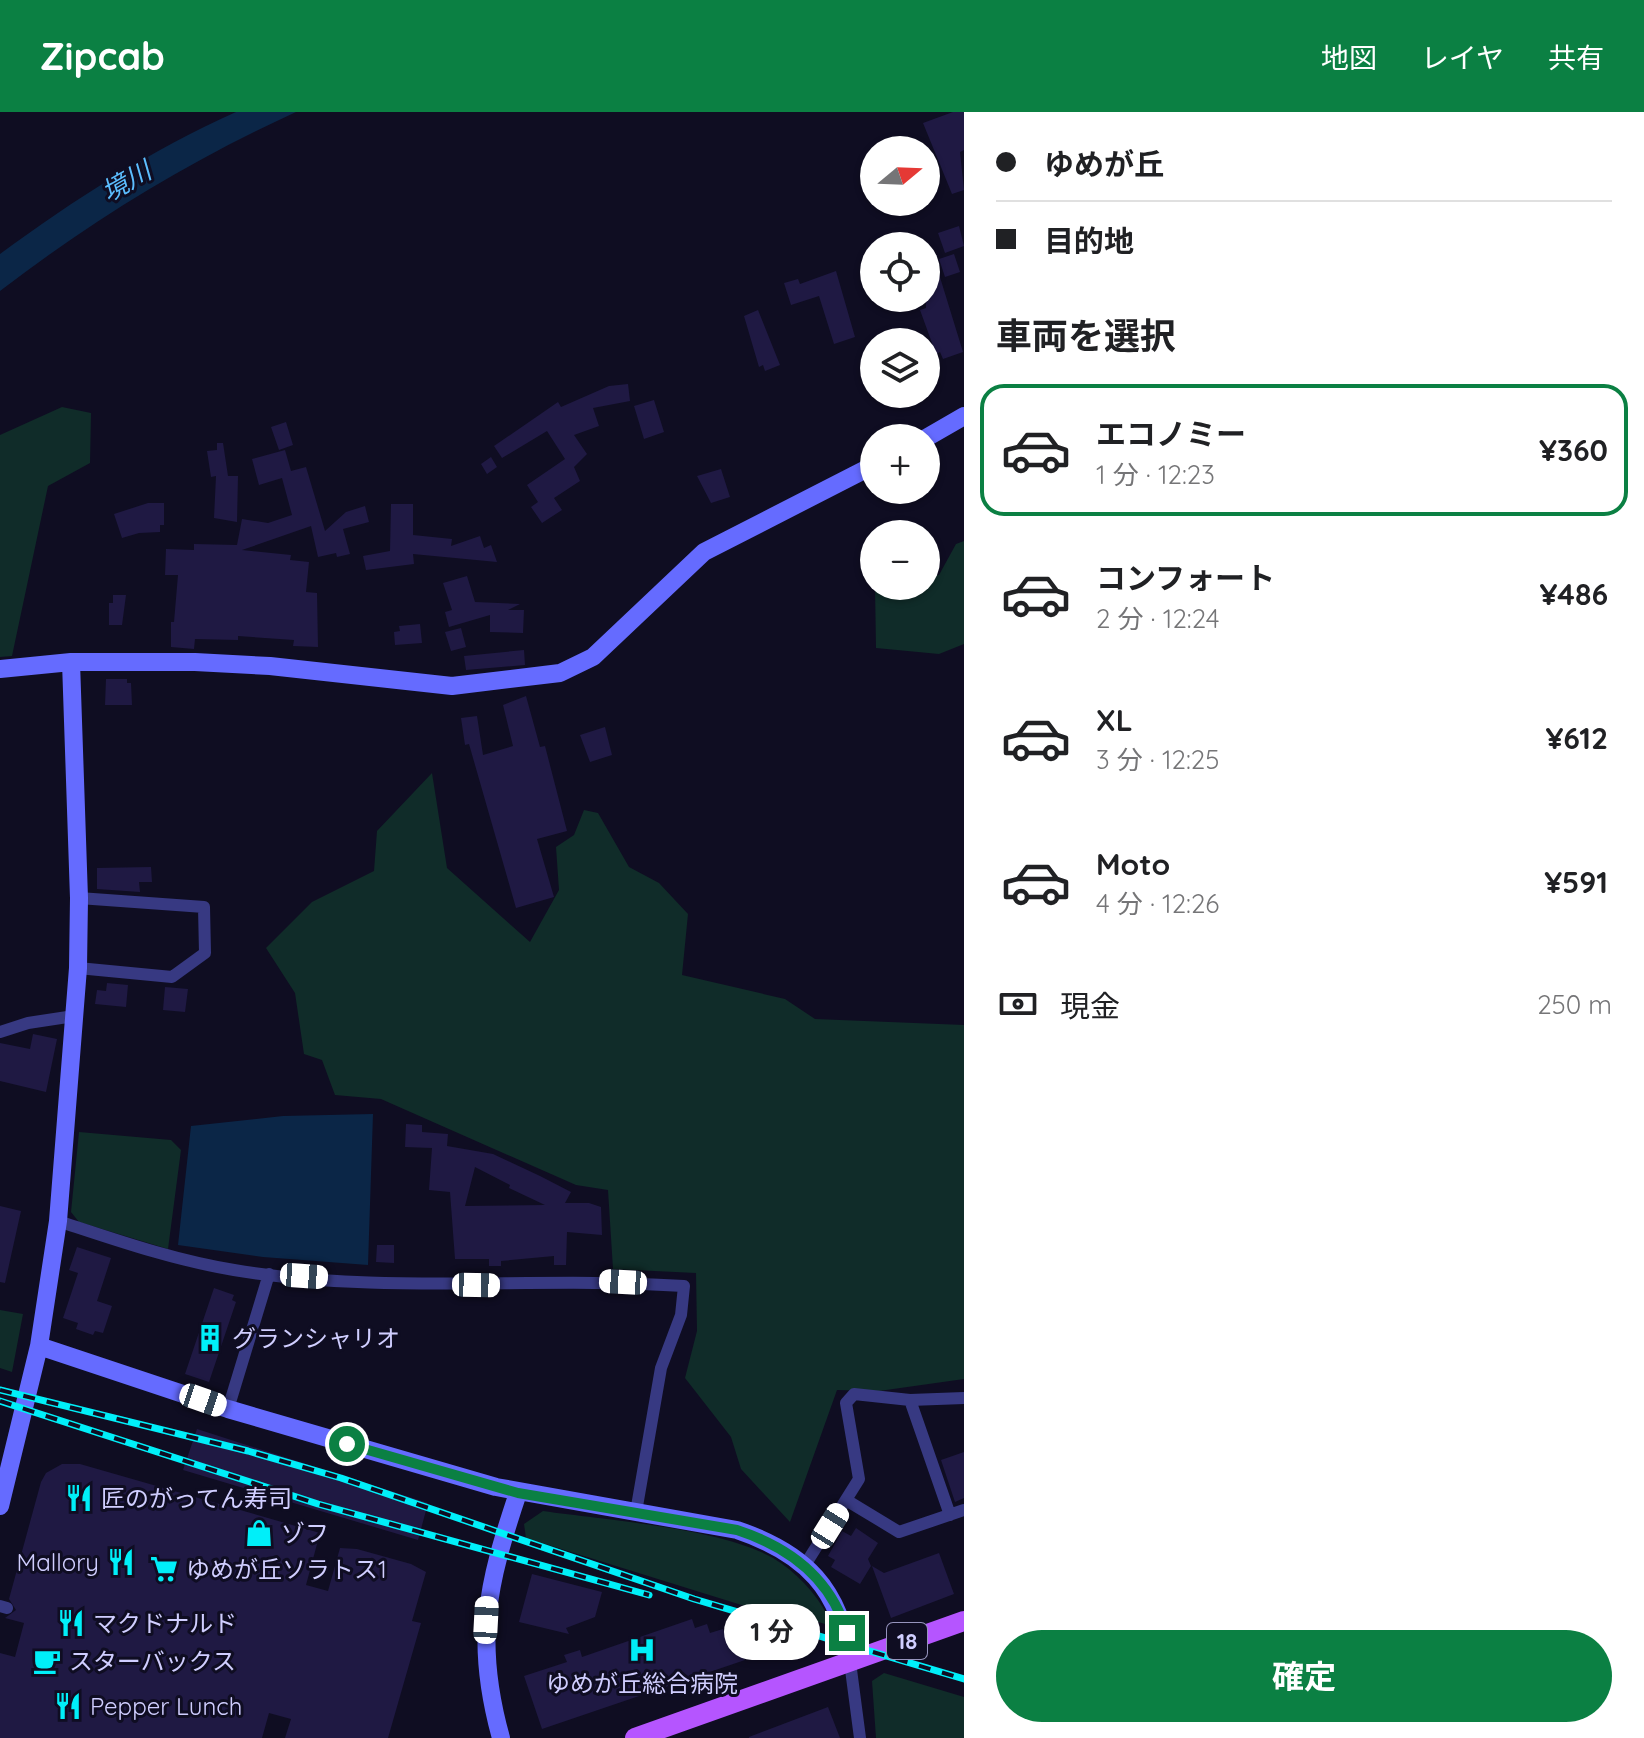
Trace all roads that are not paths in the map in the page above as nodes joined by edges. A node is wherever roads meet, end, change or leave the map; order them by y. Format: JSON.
{"nodes":[{"id":1,"x":964,"y":416,"type":"edge"},
{"id":2,"x":940,"y":430,"type":"edge"},
{"id":3,"x":860,"y":472,"type":"edge"},
{"id":4,"x":71,"y":662,"type":"junction"},
{"id":5,"x":0,"y":669,"type":"edge"},
{"id":6,"x":79,"y":898,"type":"junction"},
{"id":7,"x":78,"y":968,"type":"junction"},
{"id":8,"x":74,"y":1016,"type":"junction"},
{"id":9,"x":0,"y":1032,"type":"edge"},
{"id":10,"x":58,"y":1221,"type":"junction"},
{"id":11,"x":269,"y":1274,"type":"junction"},
{"id":12,"x":39,"y":1346,"type":"junction"},
{"id":13,"x":964,"y":1398,"type":"edge"},
{"id":14,"x":910,"y":1400,"type":"junction"},
{"id":15,"x":228,"y":1409,"type":"junction"},
{"id":16,"x":518,"y":1493,"type":"junction"},
{"id":17,"x":846,"y":1500,"type":"junction"},
{"id":18,"x":0,"y":1506,"type":"edge"},
{"id":19,"x":964,"y":1510,"type":"edge"},
{"id":20,"x":636,"y":1512,"type":"junction"},
{"id":21,"x":950,"y":1515,"type":"junction"},
{"id":22,"x":805,"y":1565,"type":"junction"},
{"id":23,"x":964,"y":1621,"type":"edge"},
{"id":24,"x":850,"y":1662,"type":"junction"},
{"id":25,"x":501,"y":1738,"type":"edge"},
{"id":26,"x":635,"y":1738,"type":"edge"},
{"id":27,"x":860,"y":1738,"type":"edge"}],
"edges":[{"from":1,"to":2,"type":"street"},
{"from":3,"to":4,"type":"street"},
{"from":4,"to":5,"type":"street"},
{"from":4,"to":6,"type":"street"},
{"from":6,"to":7,"type":"street"},
{"from":6,"to":7,"type":"street"},
{"from":7,"to":8,"type":"street"},
{"from":8,"to":9,"type":"street"},
{"from":8,"to":10,"type":"street"},
{"from":10,"to":11,"type":"street"},
{"from":10,"to":12,"type":"street"},
{"from":11,"to":15,"type":"street"},
{"from":11,"to":20,"type":"street"},
{"from":12,"to":15,"type":"street"},
{"from":12,"to":18,"type":"street"},
{"from":13,"to":14,"type":"street"},
{"from":14,"to":17,"type":"street"},
{"from":14,"to":21,"type":"street"},
{"from":15,"to":16,"type":"street"},
{"from":16,"to":20,"type":"street"},
{"from":16,"to":25,"type":"street"},
{"from":17,"to":21,"type":"street"},
{"from":17,"to":22,"type":"street"},
{"from":19,"to":21,"type":"street"},
{"from":20,"to":22,"type":"street"},
{"from":22,"to":24,"type":"street"},
{"from":23,"to":24,"type":"main road","number":"18"},
{"from":24,"to":26,"type":"main road","number":"18"},
{"from":24,"to":27,"type":"street"}]}
